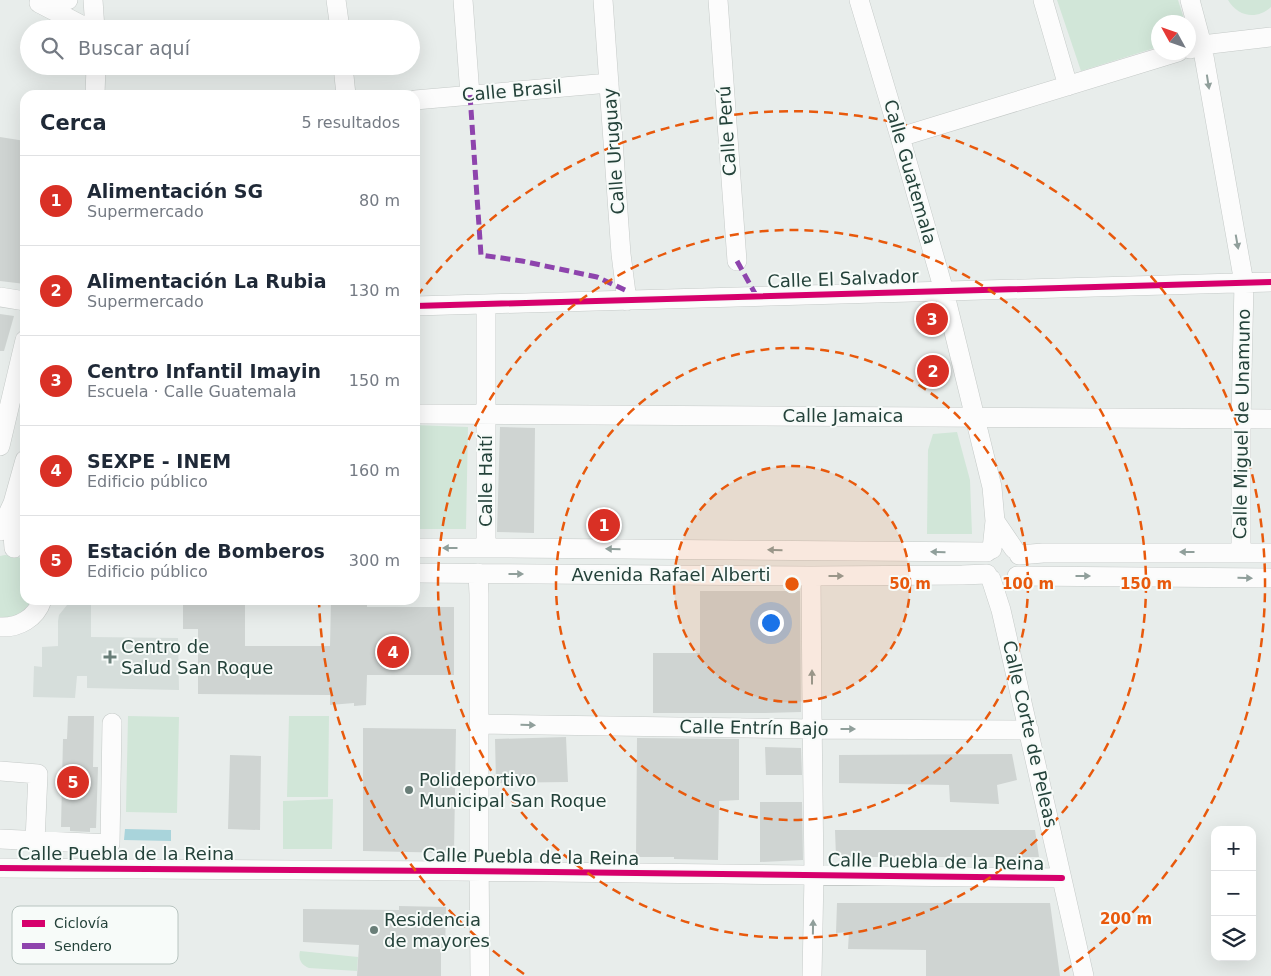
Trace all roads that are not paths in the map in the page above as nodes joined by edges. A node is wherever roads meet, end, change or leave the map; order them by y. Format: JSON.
{"nodes":[{"id":1,"x":68,"y":0,"type":"edge"},
{"id":2,"x":93,"y":0,"type":"edge"},
{"id":3,"x":336,"y":0,"type":"edge"},
{"id":4,"x":462,"y":0,"type":"edge"},
{"id":5,"x":603,"y":0,"type":"edge"},
{"id":6,"x":718,"y":0,"type":"edge"},
{"id":7,"x":859,"y":0,"type":"edge"},
{"id":8,"x":1044,"y":0,"type":"edge"},
{"id":9,"x":1190,"y":0,"type":"edge"},
{"id":10,"x":38,"y":2,"type":"edge"},
{"id":11,"x":1192,"y":15,"type":"edge"},
{"id":12,"x":50,"y":20,"type":"edge"},
{"id":13,"x":72,"y":20,"type":"edge"},
{"id":14,"x":94,"y":20,"type":"edge"},
{"id":15,"x":339,"y":20,"type":"edge"},
{"id":16,"x":1271,"y":37,"type":"edge"},
{"id":17,"x":1196,"y":47,"type":"edge"},
{"id":18,"x":1196,"y":52,"type":"edge"},
{"id":19,"x":1152,"y":60,"type":"edge"},
{"id":20,"x":95,"y":75,"type":"edge"},
{"id":21,"x":344,"y":75,"type":"edge"},
{"id":22,"x":609,"y":83,"type":"junction"},
{"id":23,"x":1068,"y":86,"type":"junction"},
{"id":24,"x":95,"y":90,"type":"edge"},
{"id":25,"x":345,"y":90,"type":"edge"},
{"id":26,"x":470,"y":95,"type":"junction"},
{"id":27,"x":420,"y":100,"type":"edge"},
{"id":28,"x":900,"y":138,"type":"junction"},
{"id":29,"x":737,"y":261,"type":"dead end"},
{"id":30,"x":1271,"y":282,"type":"edge"},
{"id":31,"x":1244,"y":283,"type":"junction"},
{"id":32,"x":944,"y":291,"type":"junction"},
{"id":33,"x":0,"y":297,"type":"edge"},
{"id":34,"x":20,"y":300,"type":"edge"},
{"id":35,"x":627,"y":301,"type":"junction"},
{"id":36,"x":486,"y":304,"type":"junction"},
{"id":37,"x":420,"y":306,"type":"edge"},
{"id":38,"x":20,"y":361,"type":"edge"},
{"id":39,"x":420,"y":414,"type":"edge"},
{"id":40,"x":486,"y":414,"type":"junction"},
{"id":41,"x":974,"y":417,"type":"junction"},
{"id":42,"x":1241,"y":418,"type":"junction"},
{"id":43,"x":1271,"y":419,"type":"edge"},
{"id":44,"x":0,"y":446,"type":"edge"},
{"id":45,"x":20,"y":471,"type":"edge"},
{"id":46,"x":7,"y":500,"type":"edge"},
{"id":47,"x":995,"y":522,"type":"junction"},
{"id":48,"x":0,"y":531,"type":"edge"},
{"id":49,"x":420,"y":548,"type":"edge"},
{"id":50,"x":486,"y":548,"type":"junction"},
{"id":51,"x":16,"y":550,"type":"edge"},
{"id":52,"x":989,"y":551,"type":"junction"},
{"id":53,"x":1016,"y":552,"type":"junction"},
{"id":54,"x":1241,"y":553,"type":"junction"},
{"id":55,"x":1271,"y":553,"type":"edge"},
{"id":56,"x":420,"y":573,"type":"edge"},
{"id":57,"x":478,"y":573,"type":"junction"},
{"id":58,"x":812,"y":576,"type":"junction"},
{"id":59,"x":989,"y":576,"type":"junction"},
{"id":60,"x":1014,"y":578,"type":"junction"},
{"id":61,"x":1271,"y":578,"type":"edge"},
{"id":62,"x":41,"y":605,"type":"edge"},
{"id":63,"x":1001,"y":610,"type":"junction"},
{"id":64,"x":2,"y":630,"type":"edge"},
{"id":65,"x":112,"y":723,"type":"dead end"},
{"id":66,"x":479,"y":724,"type":"junction"},
{"id":67,"x":812,"y":729,"type":"junction"},
{"id":68,"x":1029,"y":730,"type":"junction"},
{"id":69,"x":0,"y":771,"type":"edge"},
{"id":70,"x":0,"y":839,"type":"edge"},
{"id":71,"x":35,"y":840,"type":"junction"},
{"id":72,"x":0,"y":868,"type":"edge"},
{"id":73,"x":479,"y":872,"type":"junction"},
{"id":74,"x":814,"y":875,"type":"junction"},
{"id":75,"x":1062,"y":878,"type":"junction"},
{"id":76,"x":480,"y":976,"type":"edge"},
{"id":77,"x":812,"y":976,"type":"edge"},
{"id":78,"x":1084,"y":976,"type":"edge"}],
"edges":[{"from":1,"to":10,"type":"street"},
{"from":2,"to":14,"type":"street"},
{"from":3,"to":15,"type":"street"},
{"from":4,"to":26,"type":"street"},
{"from":5,"to":22,"type":"street","name":"Calle Uruguay"},
{"from":6,"to":29,"type":"street","name":"Calle Perú"},
{"from":7,"to":28,"type":"street","name":"Calle Guatemala"},
{"from":8,"to":23,"type":"street"},
{"from":9,"to":11,"type":"street","name":"Calle Miguel de Unamuno"},
{"from":10,"to":12,"type":"street"},
{"from":10,"to":13,"type":"street"},
{"from":16,"to":17,"type":"street"},
{"from":18,"to":31,"type":"street","name":"Calle Miguel de Unamuno","one_way":true},
{"from":19,"to":23,"type":"street"},
{"from":20,"to":24,"type":"street"},
{"from":21,"to":25,"type":"street"},
{"from":22,"to":26,"type":"street","name":"Calle Brasil"},
{"from":22,"to":35,"type":"street","name":"Calle Uruguay"},
{"from":23,"to":28,"type":"street"},
{"from":26,"to":27,"type":"street","name":"Calle Brasil"},
{"from":28,"to":32,"type":"street","name":"Calle Guatemala"},
{"from":30,"to":31,"type":"street","name":"Calle El Salvador"},
{"from":31,"to":32,"type":"street","name":"Calle El Salvador"},
{"from":31,"to":42,"type":"street","name":"Calle Miguel de Unamuno"},
{"from":32,"to":35,"type":"street","name":"Calle El Salvador"},
{"from":32,"to":41,"type":"street","name":"Calle Guatemala"},
{"from":33,"to":34,"type":"street"},
{"from":35,"to":36,"type":"street","name":"Calle El Salvador"},
{"from":36,"to":37,"type":"street","name":"Calle El Salvador"},
{"from":36,"to":40,"type":"street","name":"Calle Haití"},
{"from":38,"to":44,"type":"street"},
{"from":39,"to":40,"type":"street","name":"Calle Jamaica"},
{"from":40,"to":41,"type":"street","name":"Calle Jamaica"},
{"from":40,"to":50,"type":"street","name":"Calle Haití"},
{"from":41,"to":42,"type":"street","name":"Calle Jamaica"},
{"from":41,"to":47,"type":"street","name":"Calle Guatemala"},
{"from":42,"to":43,"type":"street","name":"Calle Jamaica"},
{"from":42,"to":54,"type":"street","name":"Calle Miguel de Unamuno"},
{"from":45,"to":46,"type":"street"},
{"from":46,"to":48,"type":"street"},
{"from":46,"to":51,"type":"street"},
{"from":47,"to":52,"type":"street","name":"Calle Guatemala"},
{"from":47,"to":53,"type":"street","name":"Calle Guatemala"},
{"from":50,"to":49,"type":"street","name":"Avenida Rafael Alberti","one_way":true},
{"from":52,"to":50,"type":"street","name":"Avenida Rafael Alberti","one_way":true},
{"from":52,"to":53,"type":"street"},
{"from":52,"to":59,"type":"street"},
{"from":54,"to":53,"type":"street","one_way":true},
{"from":53,"to":60,"type":"street"},
{"from":54,"to":55,"type":"street"},
{"from":56,"to":57,"type":"street","name":"Avenida Rafael Alberti"},
{"from":57,"to":58,"type":"street","name":"Avenida Rafael Alberti","one_way":true},
{"from":57,"to":66,"type":"street"},
{"from":58,"to":59,"type":"street","name":"Avenida Rafael Alberti","one_way":true},
{"from":67,"to":58,"type":"street","one_way":true},
{"from":59,"to":60,"type":"street"},
{"from":59,"to":63,"type":"street","name":"Calle Corte de Peleas"},
{"from":60,"to":61,"type":"street","one_way":true},
{"from":60,"to":63,"type":"street"},
{"from":62,"to":64,"type":"street"},
{"from":63,"to":68,"type":"street","name":"Calle Corte de Peleas"},
{"from":65,"to":71,"type":"street"},
{"from":66,"to":67,"type":"street","name":"Calle Entrín Bajo","one_way":true},
{"from":66,"to":73,"type":"street"},
{"from":67,"to":68,"type":"street","name":"Calle Entrín Bajo","one_way":true},
{"from":67,"to":74,"type":"street"},
{"from":68,"to":75,"type":"street","name":"Calle Corte de Peleas"},
{"from":69,"to":71,"type":"street"},
{"from":70,"to":71,"type":"street"},
{"from":72,"to":73,"type":"street","name":"Calle Puebla de la Reina"},
{"from":73,"to":74,"type":"street","name":"Calle Puebla de la Reina"},
{"from":73,"to":76,"type":"street"},
{"from":74,"to":75,"type":"street","name":"Calle Puebla de la Reina"},
{"from":77,"to":74,"type":"street","one_way":true},
{"from":75,"to":78,"type":"street","name":"Calle Corte de Peleas"}]}
